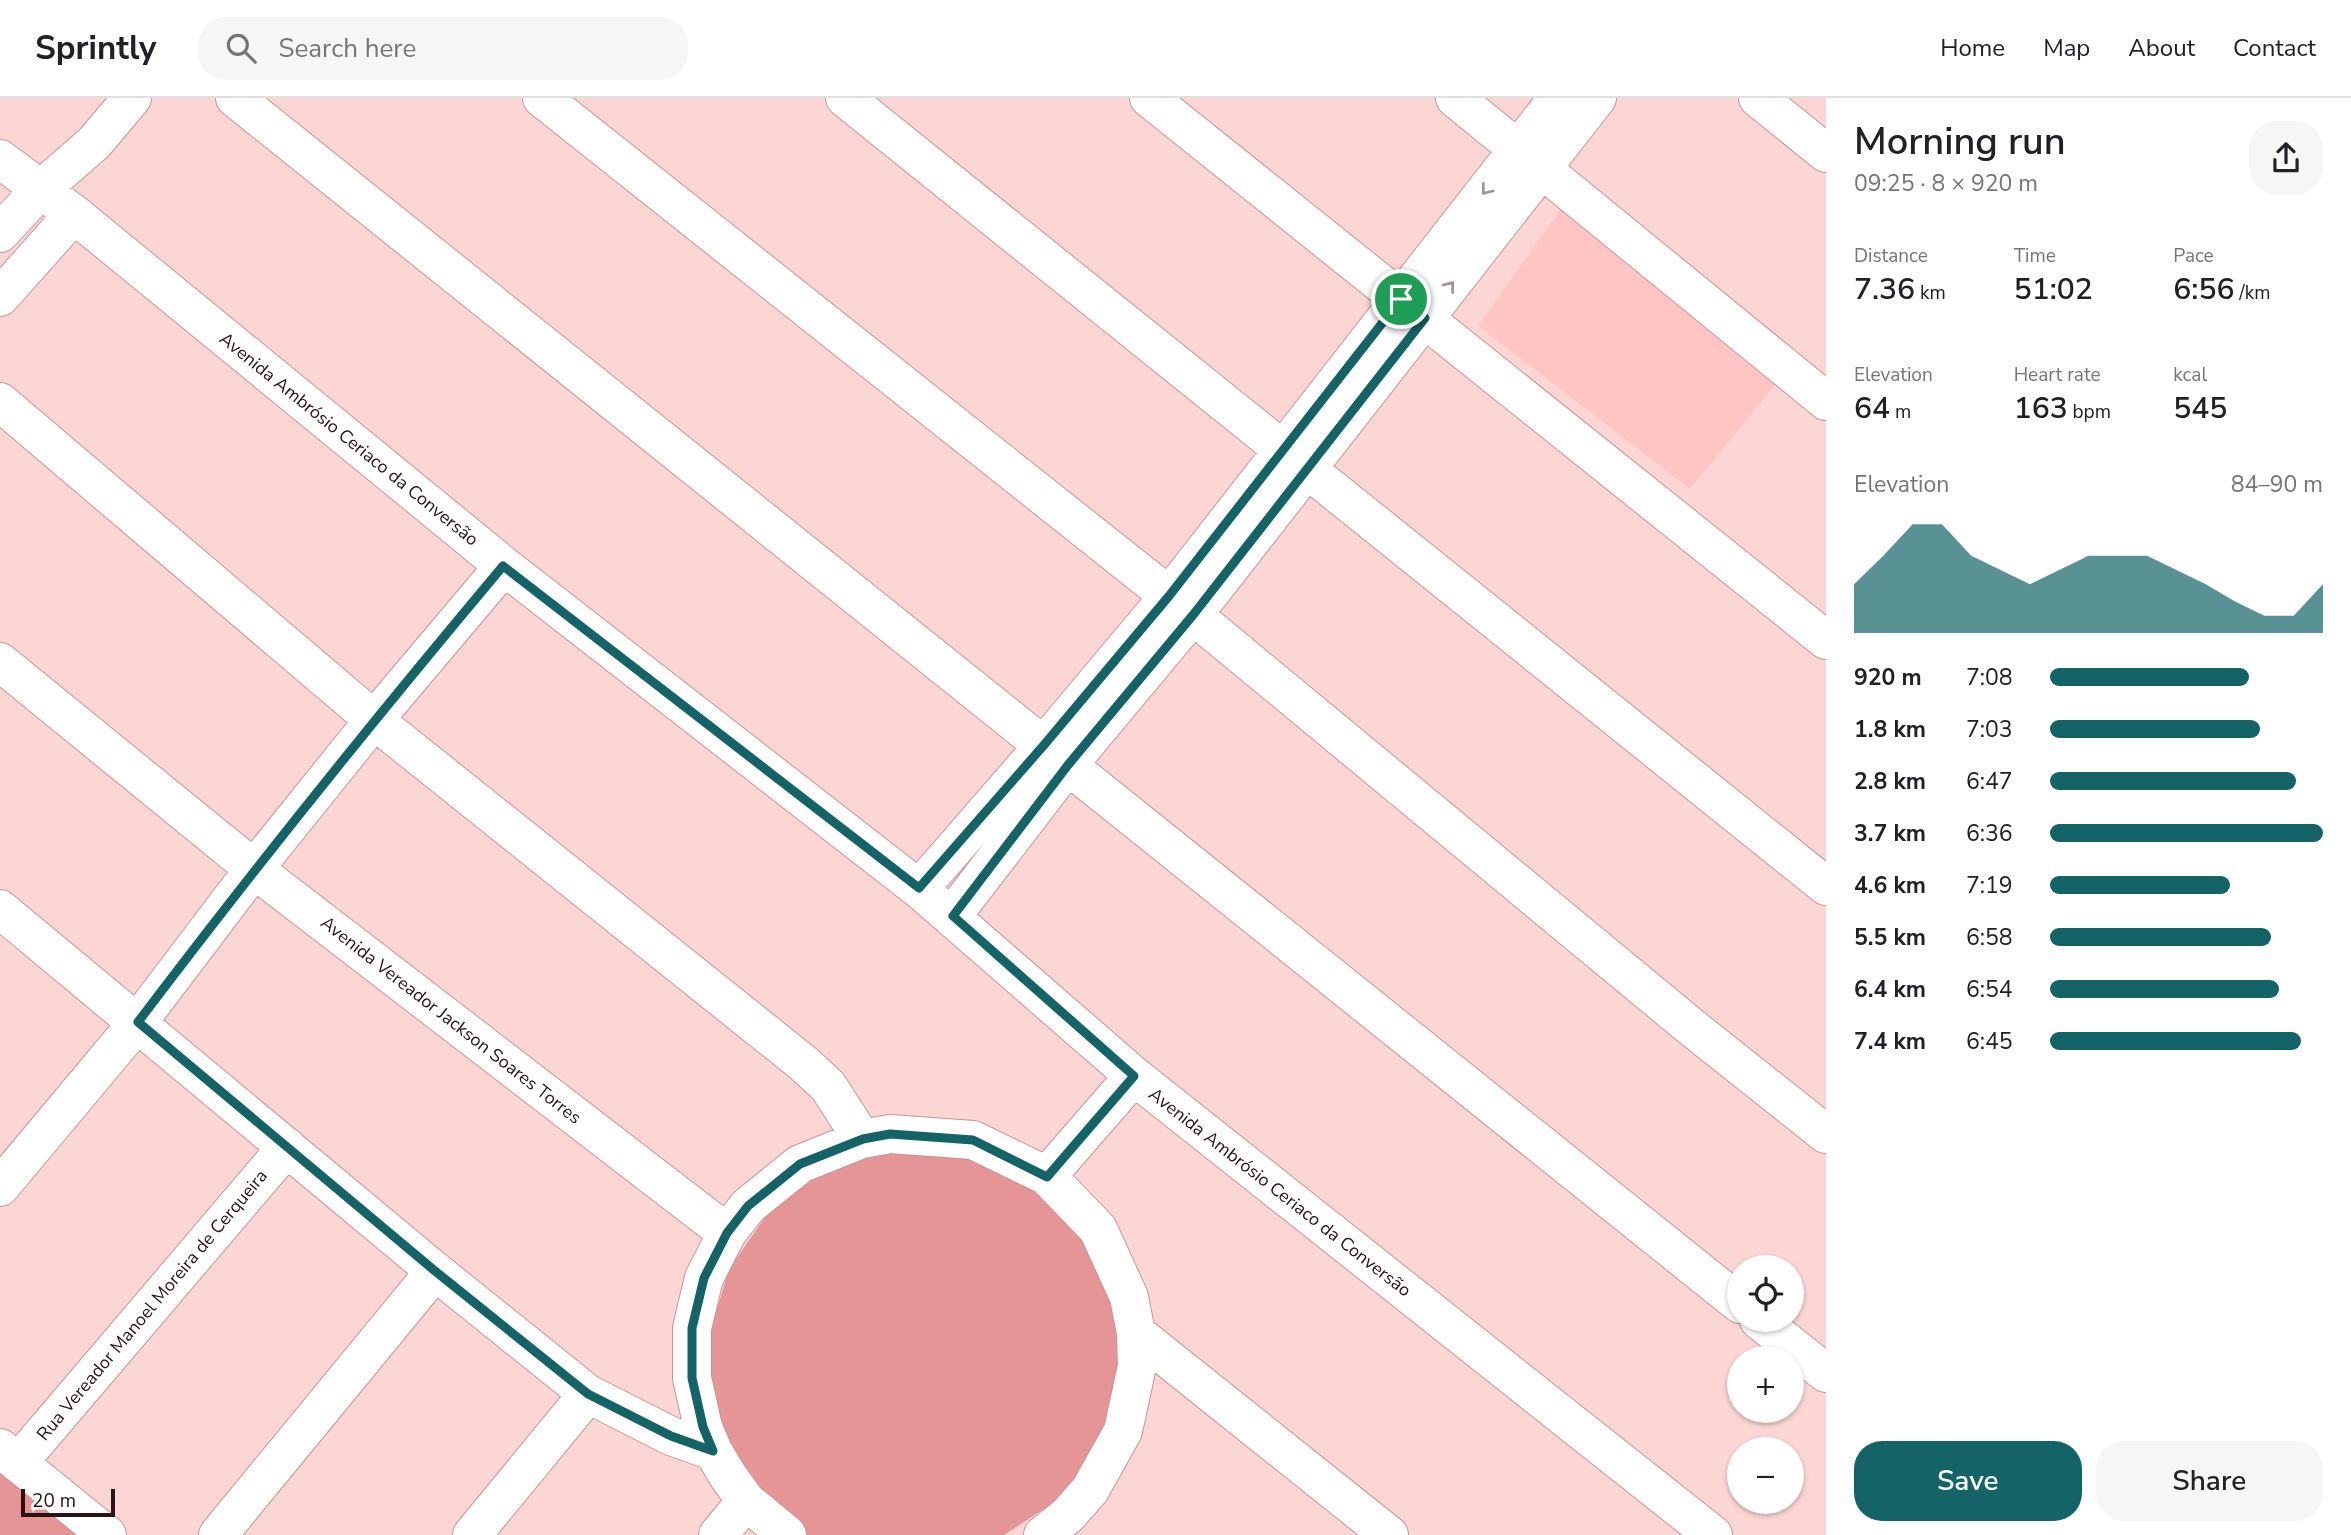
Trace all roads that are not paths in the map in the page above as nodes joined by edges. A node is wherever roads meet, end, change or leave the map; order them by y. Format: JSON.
{"nodes":[{"id":1,"x":132,"y":98,"type":"edge"},
{"id":2,"x":235,"y":98,"type":"edge"},
{"id":3,"x":542,"y":98,"type":"edge"},
{"id":4,"x":845,"y":98,"type":"edge"},
{"id":5,"x":1149,"y":98,"type":"edge"},
{"id":6,"x":1455,"y":98,"type":"edge"},
{"id":7,"x":1558,"y":98,"type":"edge"},
{"id":8,"x":1597,"y":98,"type":"edge"},
{"id":9,"x":1758,"y":98,"type":"edge"},
{"id":10,"x":1826,"y":153,"type":"edge"},
{"id":11,"x":1530,"y":158,"type":"junction"},
{"id":12,"x":0,"y":159,"type":"edge"},
{"id":13,"x":40,"y":190,"type":"junction"},
{"id":14,"x":74,"y":214,"type":"junction"},
{"id":15,"x":0,"y":233,"type":"edge"},
{"id":16,"x":0,"y":297,"type":"edge"},
{"id":17,"x":1413,"y":309,"type":"junction"},
{"id":18,"x":1826,"y":401,"type":"edge"},
{"id":19,"x":0,"y":402,"type":"edge"},
{"id":20,"x":1295,"y":459,"type":"junction"},
{"id":21,"x":503,"y":566,"type":"junction"},
{"id":22,"x":1181,"y":605,"type":"junction"},
{"id":23,"x":1826,"y":640,"type":"edge"},
{"id":24,"x":0,"y":662,"type":"edge"},
{"id":25,"x":374,"y":720,"type":"junction"},
{"id":26,"x":1056,"y":755,"type":"junction"},
{"id":27,"x":254,"y":869,"type":"junction"},
{"id":28,"x":1826,"y":886,"type":"edge"},
{"id":29,"x":919,"y":888,"type":"junction"},
{"id":30,"x":0,"y":909,"type":"edge"},
{"id":31,"x":953,"y":916,"type":"junction"},
{"id":32,"x":138,"y":1022,"type":"junction"},
{"id":33,"x":1134,"y":1076,"type":"junction"},
{"id":34,"x":1826,"y":1134,"type":"edge"},
{"id":35,"x":863,"y":1139,"type":"junction"},
{"id":36,"x":287,"y":1147,"type":"junction"},
{"id":37,"x":1047,"y":1177,"type":"junction"},
{"id":38,"x":0,"y":1187,"type":"edge"},
{"id":39,"x":727,"y":1233,"type":"junction"},
{"id":40,"x":435,"y":1271,"type":"junction"},
{"id":41,"x":1727,"y":1294,"type":"edge"},
{"id":42,"x":1774,"y":1332,"type":"edge"},
{"id":43,"x":1136,"y":1333,"type":"junction"},
{"id":44,"x":1826,"y":1373,"type":"edge"},
{"id":45,"x":588,"y":1394,"type":"junction"},
{"id":46,"x":713,"y":1451,"type":"junction"},
{"id":47,"x":9,"y":1456,"type":"edge"},
{"id":48,"x":746,"y":1501,"type":"junction"},
{"id":49,"x":1068,"y":1528,"type":"edge"},
{"id":50,"x":107,"y":1535,"type":"edge"},
{"id":51,"x":218,"y":1535,"type":"edge"},
{"id":52,"x":472,"y":1535,"type":"edge"},
{"id":53,"x":718,"y":1535,"type":"edge"},
{"id":54,"x":787,"y":1535,"type":"edge"},
{"id":55,"x":1389,"y":1535,"type":"edge"},
{"id":56,"x":1713,"y":1535,"type":"edge"}],
"edges":[{"from":1,"to":13,"type":"street"},
{"from":2,"to":26,"type":"street"},
{"from":3,"to":22,"type":"street"},
{"from":4,"to":20,"type":"street"},
{"from":5,"to":17,"type":"street"},
{"from":6,"to":11,"type":"street"},
{"from":7,"to":11,"type":"street"},
{"from":8,"to":11,"type":"street"},
{"from":9,"to":10,"type":"street"},
{"from":11,"to":17,"type":"street"},
{"from":11,"to":18,"type":"street"},
{"from":12,"to":13,"type":"street","name":"Avenida Ambrósio Ceriaco da Conversão"},
{"from":13,"to":14,"type":"street","name":"Avenida Ambrósio Ceriaco da Conversão"},
{"from":13,"to":15,"type":"street"},
{"from":14,"to":16,"type":"street"},
{"from":14,"to":21,"type":"street","name":"Avenida Ambrósio Ceriaco da Conversão"},
{"from":17,"to":20,"type":"street"},
{"from":17,"to":23,"type":"street"},
{"from":19,"to":25,"type":"street"},
{"from":20,"to":22,"type":"street"},
{"from":20,"to":28,"type":"street"},
{"from":21,"to":25,"type":"street"},
{"from":21,"to":29,"type":"street","name":"Avenida Ambrósio Ceriaco da Conversão"},
{"from":22,"to":26,"type":"street"},
{"from":22,"to":34,"type":"street"},
{"from":24,"to":27,"type":"street","name":"Avenida Vereador Jackson Soares Torres"},
{"from":25,"to":27,"type":"street"},
{"from":25,"to":35,"type":"street"},
{"from":26,"to":29,"type":"street"},
{"from":26,"to":31,"type":"street"},
{"from":26,"to":41,"type":"street"},
{"from":27,"to":32,"type":"street"},
{"from":27,"to":39,"type":"street","name":"Avenida Vereador Jackson Soares Torres"},
{"from":29,"to":31,"type":"street","name":"Avenida Ambrósio Ceriaco da Conversão"},
{"from":30,"to":32,"type":"street"},
{"from":31,"to":33,"type":"street","name":"Avenida Ambrósio Ceriaco da Conversão"},
{"from":32,"to":36,"type":"street"},
{"from":32,"to":38,"type":"street"},
{"from":33,"to":37,"type":"street"},
{"from":33,"to":56,"type":"street","name":"Avenida Ambrósio Ceriaco da Conversão"},
{"from":35,"to":37,"type":"street"},
{"from":35,"to":39,"type":"street"},
{"from":36,"to":40,"type":"street"},
{"from":36,"to":47,"type":"street","name":"Rua Vereador Manoel Moreira de Cerqueira"},
{"from":37,"to":43,"type":"street"},
{"from":39,"to":46,"type":"street"},
{"from":40,"to":45,"type":"street"},
{"from":40,"to":51,"type":"street"},
{"from":42,"to":44,"type":"street"},
{"from":43,"to":49,"type":"street"},
{"from":43,"to":55,"type":"street"},
{"from":45,"to":46,"type":"street"},
{"from":45,"to":52,"type":"street"},
{"from":46,"to":48,"type":"street"},
{"from":47,"to":50,"type":"street"},
{"from":48,"to":53,"type":"street"},
{"from":48,"to":54,"type":"street"}]}
